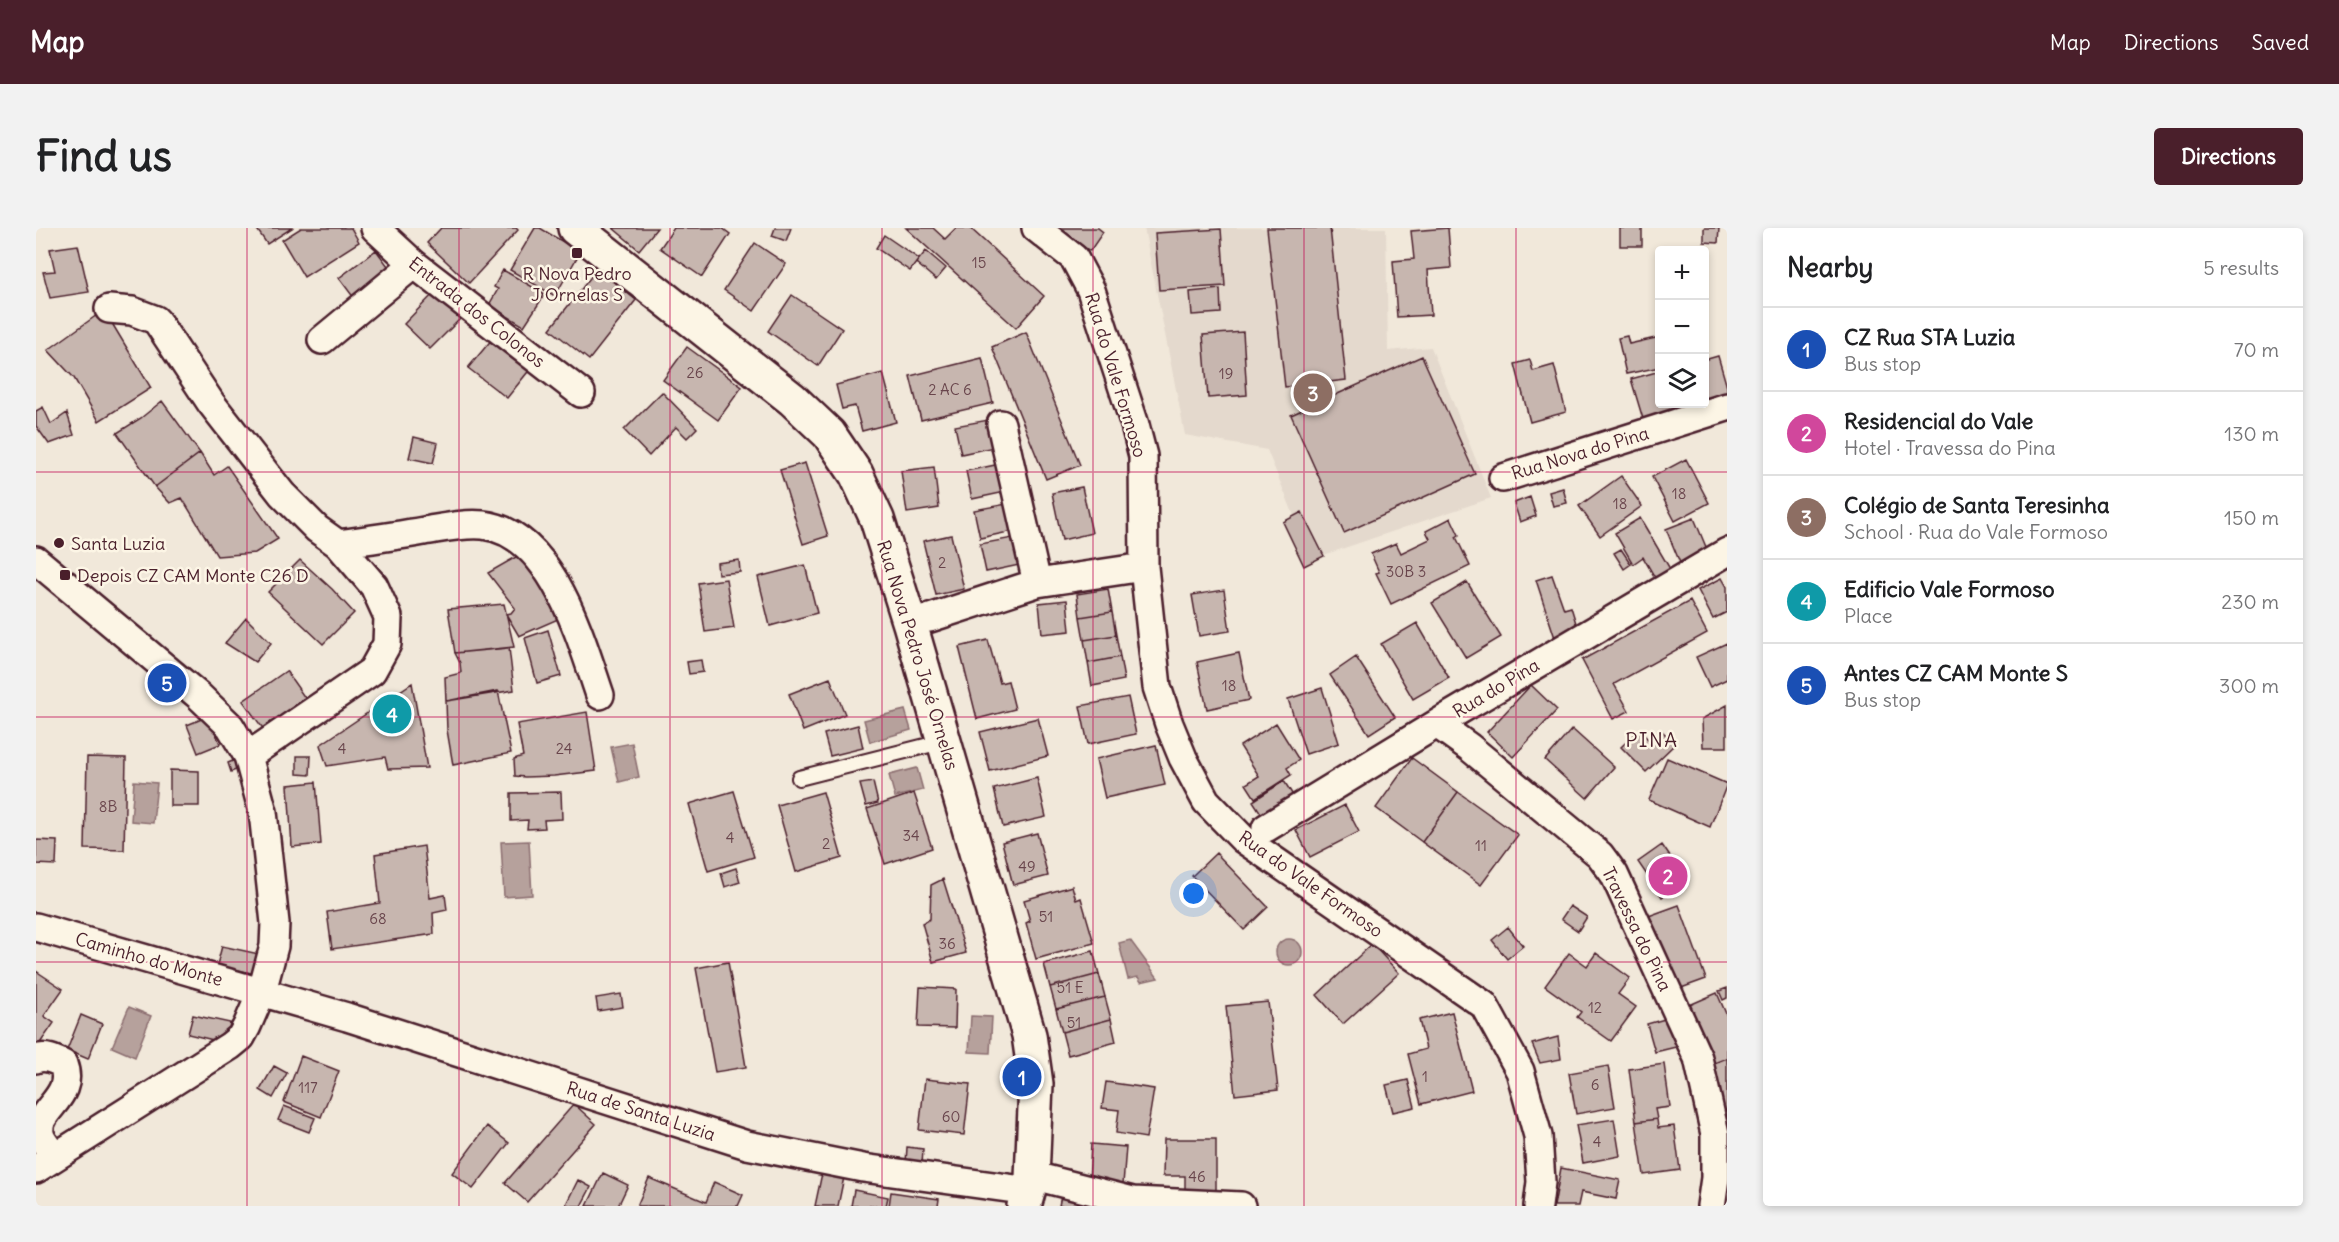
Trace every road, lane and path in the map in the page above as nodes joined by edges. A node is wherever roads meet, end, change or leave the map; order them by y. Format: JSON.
{"nodes":[{"id":1,"x":375,"y":228,"type":"edge"},
{"id":2,"x":575,"y":228,"type":"edge"},
{"id":3,"x":1036,"y":228,"type":"edge"},
{"id":4,"x":414,"y":264,"type":"junction"},
{"id":5,"x":109,"y":309,"type":"dead end"},
{"id":6,"x":322,"y":340,"type":"dead end"},
{"id":7,"x":581,"y":393,"type":"dead end"},
{"id":8,"x":1727,"y":407,"type":"edge"},
{"id":9,"x":1001,"y":424,"type":"dead end"},
{"id":10,"x":1503,"y":478,"type":"dead end"},
{"id":11,"x":338,"y":544,"type":"junction"},
{"id":12,"x":1727,"y":552,"type":"edge"},
{"id":13,"x":36,"y":560,"type":"edge"},
{"id":14,"x":1144,"y":567,"type":"junction"},
{"id":15,"x":1037,"y":583,"type":"junction"},
{"id":16,"x":930,"y":618,"type":"dead end"},
{"id":17,"x":600,"y":695,"type":"dead end"},
{"id":18,"x":1437,"y":724,"type":"junction"},
{"id":19,"x":945,"y":741,"type":"junction"},
{"id":20,"x":248,"y":756,"type":"junction"},
{"id":21,"x":800,"y":778,"type":"dead end"},
{"id":22,"x":1266,"y":828,"type":"dead end"},
{"id":23,"x":36,"y":927,"type":"edge"},
{"id":24,"x":262,"y":991,"type":"junction"},
{"id":25,"x":36,"y":1059,"type":"edge"},
{"id":26,"x":45,"y":1163,"type":"edge"},
{"id":27,"x":1028,"y":1192,"type":"edge"},
{"id":28,"x":1132,"y":1203,"type":"edge"},
{"id":29,"x":1241,"y":1206,"type":"edge"},
{"id":30,"x":1538,"y":1206,"type":"edge"},
{"id":31,"x":1711,"y":1206,"type":"edge"}],
"edges":[{"from":1,"to":4,"type":"street","name":"Entrada dos Colonos"},
{"from":2,"to":19,"type":"street","name":"Rua Nova Pedro José Ornelas"},
{"from":3,"to":14,"type":"street","name":"Rua do Vale Formoso"},
{"from":4,"to":6,"type":"street"},
{"from":4,"to":7,"type":"street","name":"Entrada dos Colonos"},
{"from":5,"to":11,"type":"street"},
{"from":8,"to":10,"type":"street","name":"Rua Nova do Pina"},
{"from":9,"to":15,"type":"street"},
{"from":11,"to":17,"type":"street"},
{"from":11,"to":20,"type":"street"},
{"from":12,"to":18,"type":"street","name":"Rua do Pina"},
{"from":13,"to":20,"type":"street"},
{"from":14,"to":15,"type":"street"},
{"from":14,"to":30,"type":"street","name":"Rua do Vale Formoso"},
{"from":15,"to":16,"type":"street"},
{"from":18,"to":22,"type":"street","name":"Rua do Pina"},
{"from":18,"to":31,"type":"street","name":"Travessa do Pina"},
{"from":19,"to":21,"type":"lane"},
{"from":19,"to":27,"type":"street","name":"Rua Nova Pedro José Ornelas"},
{"from":20,"to":24,"type":"street"},
{"from":23,"to":24,"type":"street","name":"Caminho do Monte"},
{"from":24,"to":26,"type":"street"},
{"from":24,"to":27,"type":"street","name":"Rua de Santa Luzia"},
{"from":25,"to":26,"type":"street"},
{"from":27,"to":28,"type":"street","name":"Rua de Santa Luzia"},
{"from":28,"to":29,"type":"street","name":"Rua de Santa Luzia"}]}
